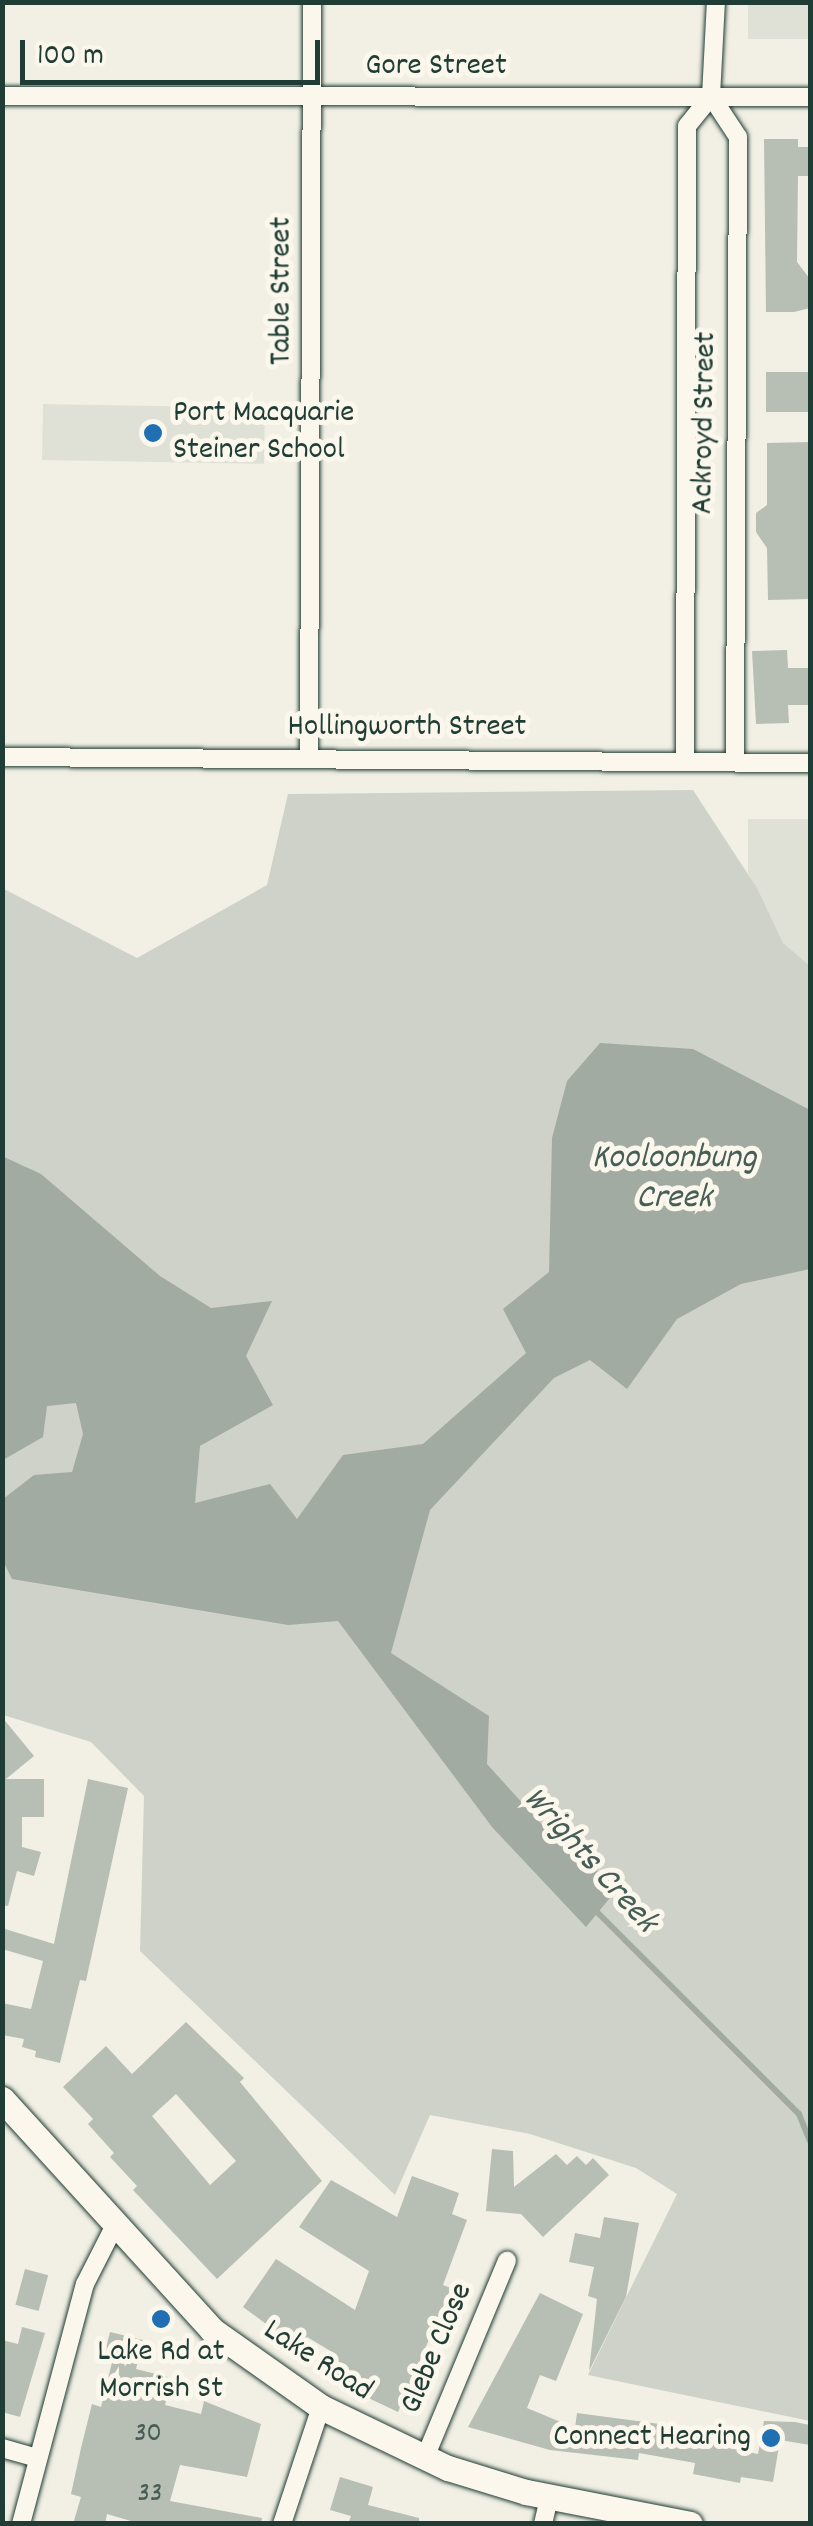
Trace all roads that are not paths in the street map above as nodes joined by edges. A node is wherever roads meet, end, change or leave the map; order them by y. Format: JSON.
{"nodes":[{"id":1,"x":312,"y":2,"type":"edge"},
{"id":2,"x":716,"y":2,"type":"edge"},
{"id":3,"x":2,"y":96,"type":"edge"},
{"id":4,"x":711,"y":96,"type":"junction"},
{"id":5,"x":312,"y":97,"type":"junction"},
{"id":6,"x":810,"y":97,"type":"edge"},
{"id":7,"x":2,"y":758,"type":"edge"},
{"id":8,"x":309,"y":758,"type":"junction"},
{"id":9,"x":685,"y":758,"type":"junction"},
{"id":10,"x":735,"y":760,"type":"junction"},
{"id":11,"x":810,"y":763,"type":"edge"},
{"id":12,"x":2,"y":2100,"type":"edge"},
{"id":13,"x":115,"y":2225,"type":"junction"},
{"id":14,"x":507,"y":2261,"type":"dead end"},
{"id":15,"x":321,"y":2408,"type":"junction"},
{"id":16,"x":2,"y":2448,"type":"edge"},
{"id":17,"x":38,"y":2458,"type":"junction"},
{"id":18,"x":424,"y":2460,"type":"junction"},
{"id":19,"x":550,"y":2497,"type":"junction"},
{"id":20,"x":21,"y":2524,"type":"edge"},
{"id":21,"x":282,"y":2524,"type":"edge"},
{"id":22,"x":543,"y":2524,"type":"edge"},
{"id":23,"x":690,"y":2524,"type":"edge"}],
"edges":[{"from":1,"to":5,"type":"street","name":"Table Street"},
{"from":2,"to":4,"type":"street","name":"Ackroyd Street"},
{"from":3,"to":5,"type":"street","name":"Gore Street"},
{"from":4,"to":5,"type":"street","name":"Gore Street"},
{"from":4,"to":6,"type":"street","name":"Gore Street"},
{"from":4,"to":9,"type":"street","name":"Ackroyd Street"},
{"from":4,"to":10,"type":"street","name":"Ackroyd Street"},
{"from":5,"to":8,"type":"street","name":"Table Street"},
{"from":7,"to":8,"type":"street","name":"Hollingworth Street"},
{"from":8,"to":9,"type":"street","name":"Hollingworth Street"},
{"from":9,"to":10,"type":"street","name":"Hollingworth Street"},
{"from":10,"to":11,"type":"street","name":"Hollingworth Street"},
{"from":12,"to":13,"type":"main road","name":"Lake Road"},
{"from":13,"to":15,"type":"main road","name":"Lake Road"},
{"from":13,"to":17,"type":"street"},
{"from":14,"to":18,"type":"street","name":"Glebe Close"},
{"from":15,"to":18,"type":"main road","name":"Lake Road"},
{"from":15,"to":21,"type":"street"},
{"from":16,"to":17,"type":"street"},
{"from":17,"to":20,"type":"street"},
{"from":18,"to":19,"type":"main road","name":"Lake Road"},
{"from":19,"to":22,"type":"street"},
{"from":19,"to":23,"type":"main road","name":"Lake Road"}]}
